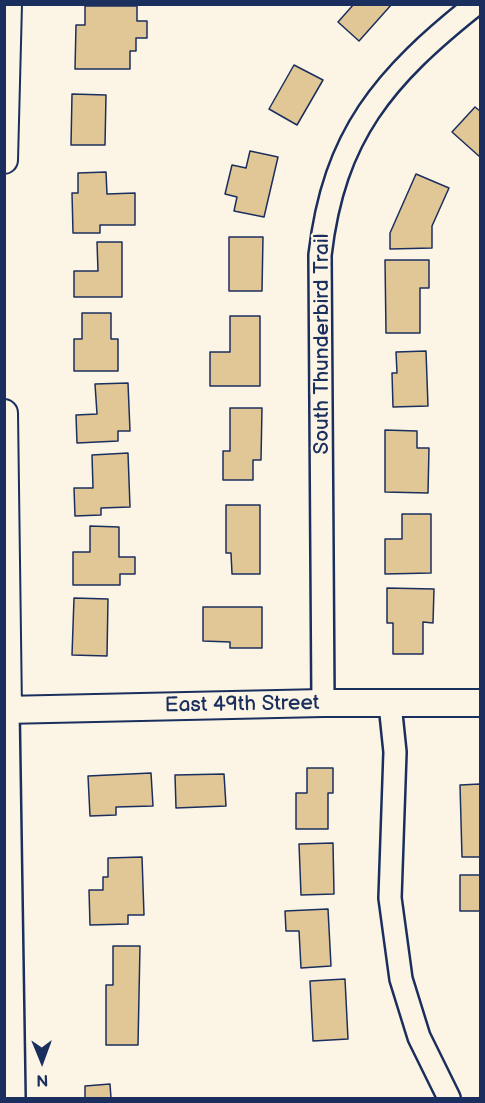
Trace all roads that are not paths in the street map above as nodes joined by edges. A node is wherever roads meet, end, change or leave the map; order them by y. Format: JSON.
{"nodes":[{"id":1,"x":8,"y":4,"type":"edge"},
{"id":2,"x":472,"y":10,"type":"edge"},
{"id":3,"x":4,"y":160,"type":"edge"},
{"id":4,"x":4,"y":413,"type":"edge"},
{"id":5,"x":323,"y":703,"type":"junction"},
{"id":6,"x":480,"y":703,"type":"edge"},
{"id":7,"x":390,"y":704,"type":"junction"},
{"id":8,"x":6,"y":710,"type":"edge"},
{"id":9,"x":14,"y":1098,"type":"edge"},
{"id":10,"x":449,"y":1098,"type":"edge"}],
"edges":[{"from":1,"to":3,"type":"street"},
{"from":2,"to":5,"type":"street","name":"South Thunderbird Trail"},
{"from":4,"to":8,"type":"street"},
{"from":5,"to":7,"type":"street","name":"East 49th Street"},
{"from":5,"to":8,"type":"street","name":"East 49th Street"},
{"from":6,"to":7,"type":"street","name":"East 49th Street"},
{"from":7,"to":10,"type":"street"},
{"from":8,"to":9,"type":"street"}]}
